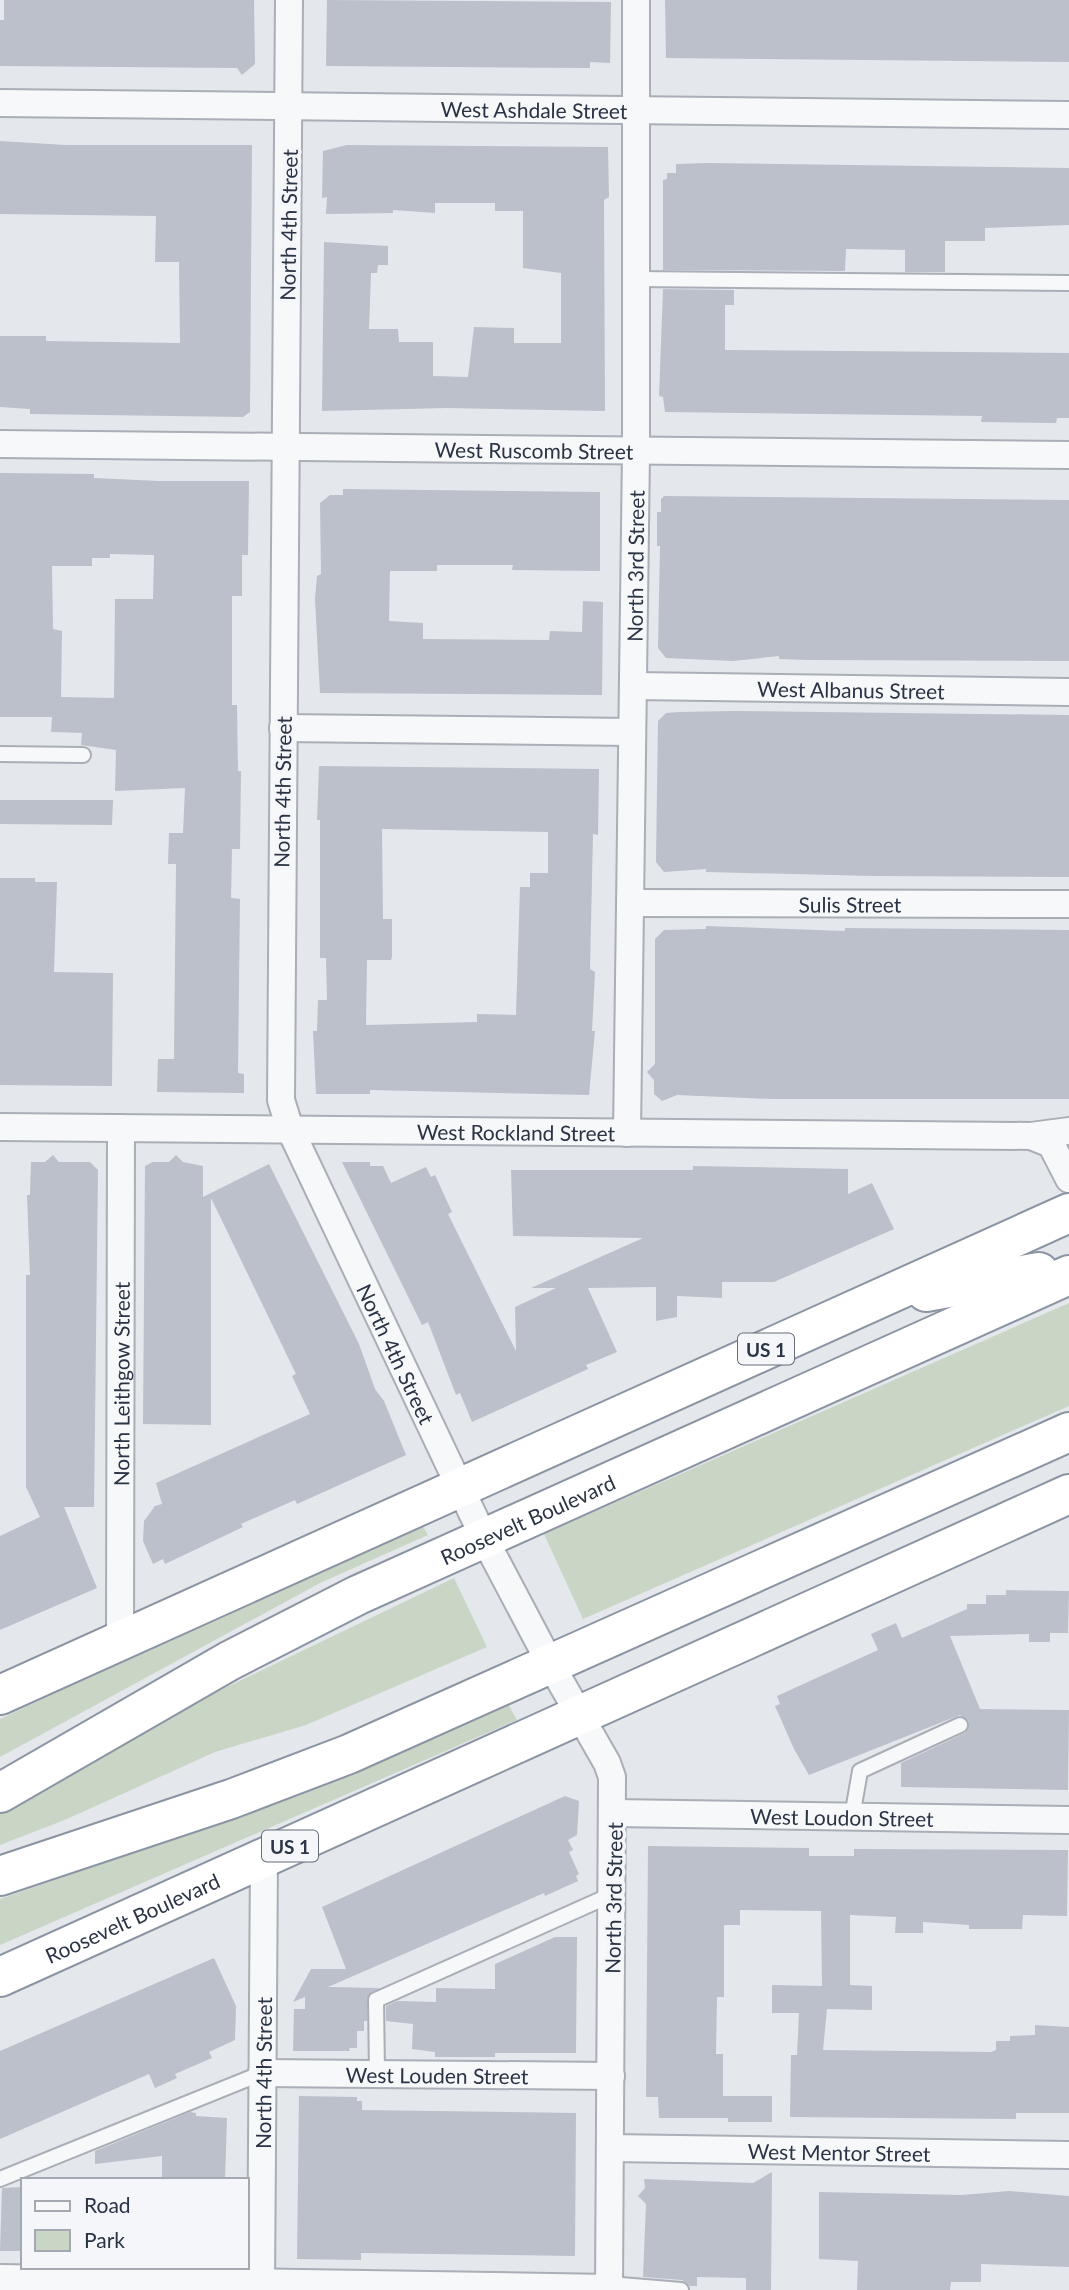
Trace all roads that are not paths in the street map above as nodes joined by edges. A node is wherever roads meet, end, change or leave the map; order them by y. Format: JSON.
{"nodes":[{"id":1,"x":289,"y":0,"type":"edge"},
{"id":2,"x":636,"y":0,"type":"edge"},
{"id":3,"x":0,"y":103,"type":"edge"},
{"id":4,"x":289,"y":105,"type":"junction"},
{"id":5,"x":634,"y":109,"type":"junction"},
{"id":6,"x":1069,"y":115,"type":"edge"},
{"id":7,"x":635,"y":279,"type":"junction"},
{"id":8,"x":1069,"y":283,"type":"edge"},
{"id":9,"x":0,"y":444,"type":"edge"},
{"id":10,"x":286,"y":447,"type":"junction"},
{"id":11,"x":636,"y":452,"type":"junction"},
{"id":12,"x":1069,"y":455,"type":"edge"},
{"id":13,"x":634,"y":686,"type":"junction"},
{"id":14,"x":1069,"y":692,"type":"edge"},
{"id":15,"x":283,"y":728,"type":"junction"},
{"id":16,"x":632,"y":732,"type":"junction"},
{"id":17,"x":0,"y":754,"type":"edge"},
{"id":18,"x":83,"y":755,"type":"dead end"},
{"id":19,"x":631,"y":903,"type":"junction"},
{"id":20,"x":1069,"y":904,"type":"edge"},
{"id":21,"x":0,"y":1127,"type":"edge"},
{"id":22,"x":121,"y":1128,"type":"junction"},
{"id":23,"x":290,"y":1129,"type":"junction"},
{"id":24,"x":1069,"y":1131,"type":"edge"},
{"id":25,"x":627,"y":1133,"type":"junction"},
{"id":26,"x":1031,"y":1136,"type":"junction"},
{"id":27,"x":1069,"y":1179,"type":"edge"},
{"id":28,"x":1069,"y":1213,"type":"edge"},
{"id":29,"x":1069,"y":1267,"type":"edge"},
{"id":30,"x":1069,"y":1275,"type":"edge"},
{"id":31,"x":871,"y":1302,"type":"junction"},
{"id":32,"x":1069,"y":1432,"type":"edge"},
{"id":33,"x":462,"y":1486,"type":"junction"},
{"id":34,"x":1069,"y":1494,"type":"edge"},
{"id":35,"x":484,"y":1538,"type":"junction"},
{"id":36,"x":120,"y":1641,"type":"junction"},
{"id":37,"x":551,"y":1665,"type":"junction"},
{"id":38,"x":0,"y":1695,"type":"edge"},
{"id":39,"x":580,"y":1714,"type":"junction"},
{"id":40,"x":960,"y":1725,"type":"dead end"},
{"id":41,"x":0,"y":1793,"type":"edge"},
{"id":42,"x":614,"y":1813,"type":"junction"},
{"id":43,"x":852,"y":1817,"type":"junction"},
{"id":44,"x":1069,"y":1820,"type":"edge"},
{"id":45,"x":264,"y":1858,"type":"junction"},
{"id":46,"x":0,"y":1876,"type":"edge"},
{"id":47,"x":613,"y":1894,"type":"junction"},
{"id":48,"x":0,"y":1977,"type":"edge"},
{"id":49,"x":262,"y":2073,"type":"junction"},
{"id":50,"x":377,"y":2074,"type":"junction"},
{"id":51,"x":611,"y":2076,"type":"junction"},
{"id":52,"x":610,"y":2148,"type":"junction"},
{"id":53,"x":1069,"y":2155,"type":"edge"},
{"id":54,"x":0,"y":2179,"type":"edge"},
{"id":55,"x":0,"y":2278,"type":"edge"},
{"id":56,"x":261,"y":2286,"type":"edge"},
{"id":57,"x":609,"y":2287,"type":"edge"},
{"id":58,"x":681,"y":2290,"type":"edge"}],
"edges":[{"from":1,"to":4,"type":"street","name":"North 4th Street"},
{"from":2,"to":5,"type":"street","name":"North 3rd Street"},
{"from":3,"to":4,"type":"street","name":"West Ashdale Street"},
{"from":4,"to":5,"type":"street","name":"West Ashdale Street"},
{"from":4,"to":10,"type":"street","name":"North 4th Street"},
{"from":5,"to":6,"type":"street","name":"West Ashdale Street"},
{"from":5,"to":7,"type":"street","name":"North 3rd Street"},
{"from":7,"to":8,"type":"lane"},
{"from":7,"to":11,"type":"street","name":"North 3rd Street"},
{"from":9,"to":10,"type":"street","name":"West Ruscomb Street"},
{"from":10,"to":11,"type":"street","name":"West Ruscomb Street"},
{"from":10,"to":15,"type":"street","name":"North 4th Street"},
{"from":11,"to":12,"type":"street","name":"West Ruscomb Street"},
{"from":11,"to":13,"type":"street","name":"North 3rd Street"},
{"from":13,"to":14,"type":"street","name":"West Albanus Street"},
{"from":13,"to":16,"type":"street","name":"North 3rd Street"},
{"from":15,"to":16,"type":"street"},
{"from":15,"to":23,"type":"street","name":"North 4th Street"},
{"from":16,"to":19,"type":"street","name":"North 3rd Street"},
{"from":17,"to":18,"type":"lane"},
{"from":19,"to":20,"type":"street","name":"Sulis Street"},
{"from":19,"to":25,"type":"street","name":"North 3rd Street"},
{"from":21,"to":22,"type":"street","name":"West Rockland Street"},
{"from":22,"to":23,"type":"street","name":"West Rockland Street"},
{"from":22,"to":36,"type":"street","name":"North Leithgow Street"},
{"from":23,"to":25,"type":"street","name":"West Rockland Street"},
{"from":23,"to":33,"type":"street","name":"North 4th Street"},
{"from":24,"to":26,"type":"street","name":"West Rockland Street"},
{"from":25,"to":26,"type":"street","name":"West Rockland Street"},
{"from":26,"to":27,"type":"street"},
{"from":28,"to":31,"type":"highway","number":"US 1"},
{"from":29,"to":31,"type":"highway"},
{"from":30,"to":35,"type":"highway","name":"Roosevelt Boulevard","number":"US 1"},
{"from":31,"to":33,"type":"highway","number":"US 1"},
{"from":32,"to":37,"type":"highway"},
{"from":33,"to":35,"type":"street","name":"North 4th Street"},
{"from":33,"to":36,"type":"highway","number":"US 1"},
{"from":34,"to":39,"type":"highway","name":"Roosevelt Boulevard","number":"US 1"},
{"from":35,"to":37,"type":"street","name":"North 3rd Street"},
{"from":35,"to":41,"type":"highway","name":"Roosevelt Boulevard","number":"US 1"},
{"from":36,"to":38,"type":"highway","number":"US 1"},
{"from":37,"to":39,"type":"street","name":"North 3rd Street"},
{"from":37,"to":46,"type":"highway"},
{"from":39,"to":42,"type":"street","name":"North 3rd Street"},
{"from":39,"to":45,"type":"highway","name":"Roosevelt Boulevard","number":"US 1"},
{"from":40,"to":43,"type":"lane"},
{"from":42,"to":43,"type":"street","name":"West Loudon Street"},
{"from":42,"to":47,"type":"street","name":"North 3rd Street"},
{"from":43,"to":44,"type":"street","name":"West Loudon Street"},
{"from":45,"to":48,"type":"highway","name":"Roosevelt Boulevard","number":"US 1"},
{"from":45,"to":49,"type":"street","name":"North 4th Street"},
{"from":47,"to":50,"type":"lane"},
{"from":47,"to":51,"type":"street","name":"North 3rd Street"},
{"from":49,"to":50,"type":"street","name":"West Louden Street"},
{"from":49,"to":54,"type":"lane"},
{"from":49,"to":56,"type":"street","name":"North 4th Street"},
{"from":50,"to":51,"type":"street","name":"West Louden Street"},
{"from":51,"to":52,"type":"street","name":"North 3rd Street"},
{"from":52,"to":53,"type":"street","name":"West Mentor Street"},
{"from":52,"to":57,"type":"street","name":"North 3rd Street"},
{"from":55,"to":56,"type":"street"},
{"from":56,"to":57,"type":"street"},
{"from":57,"to":58,"type":"lane"}]}
